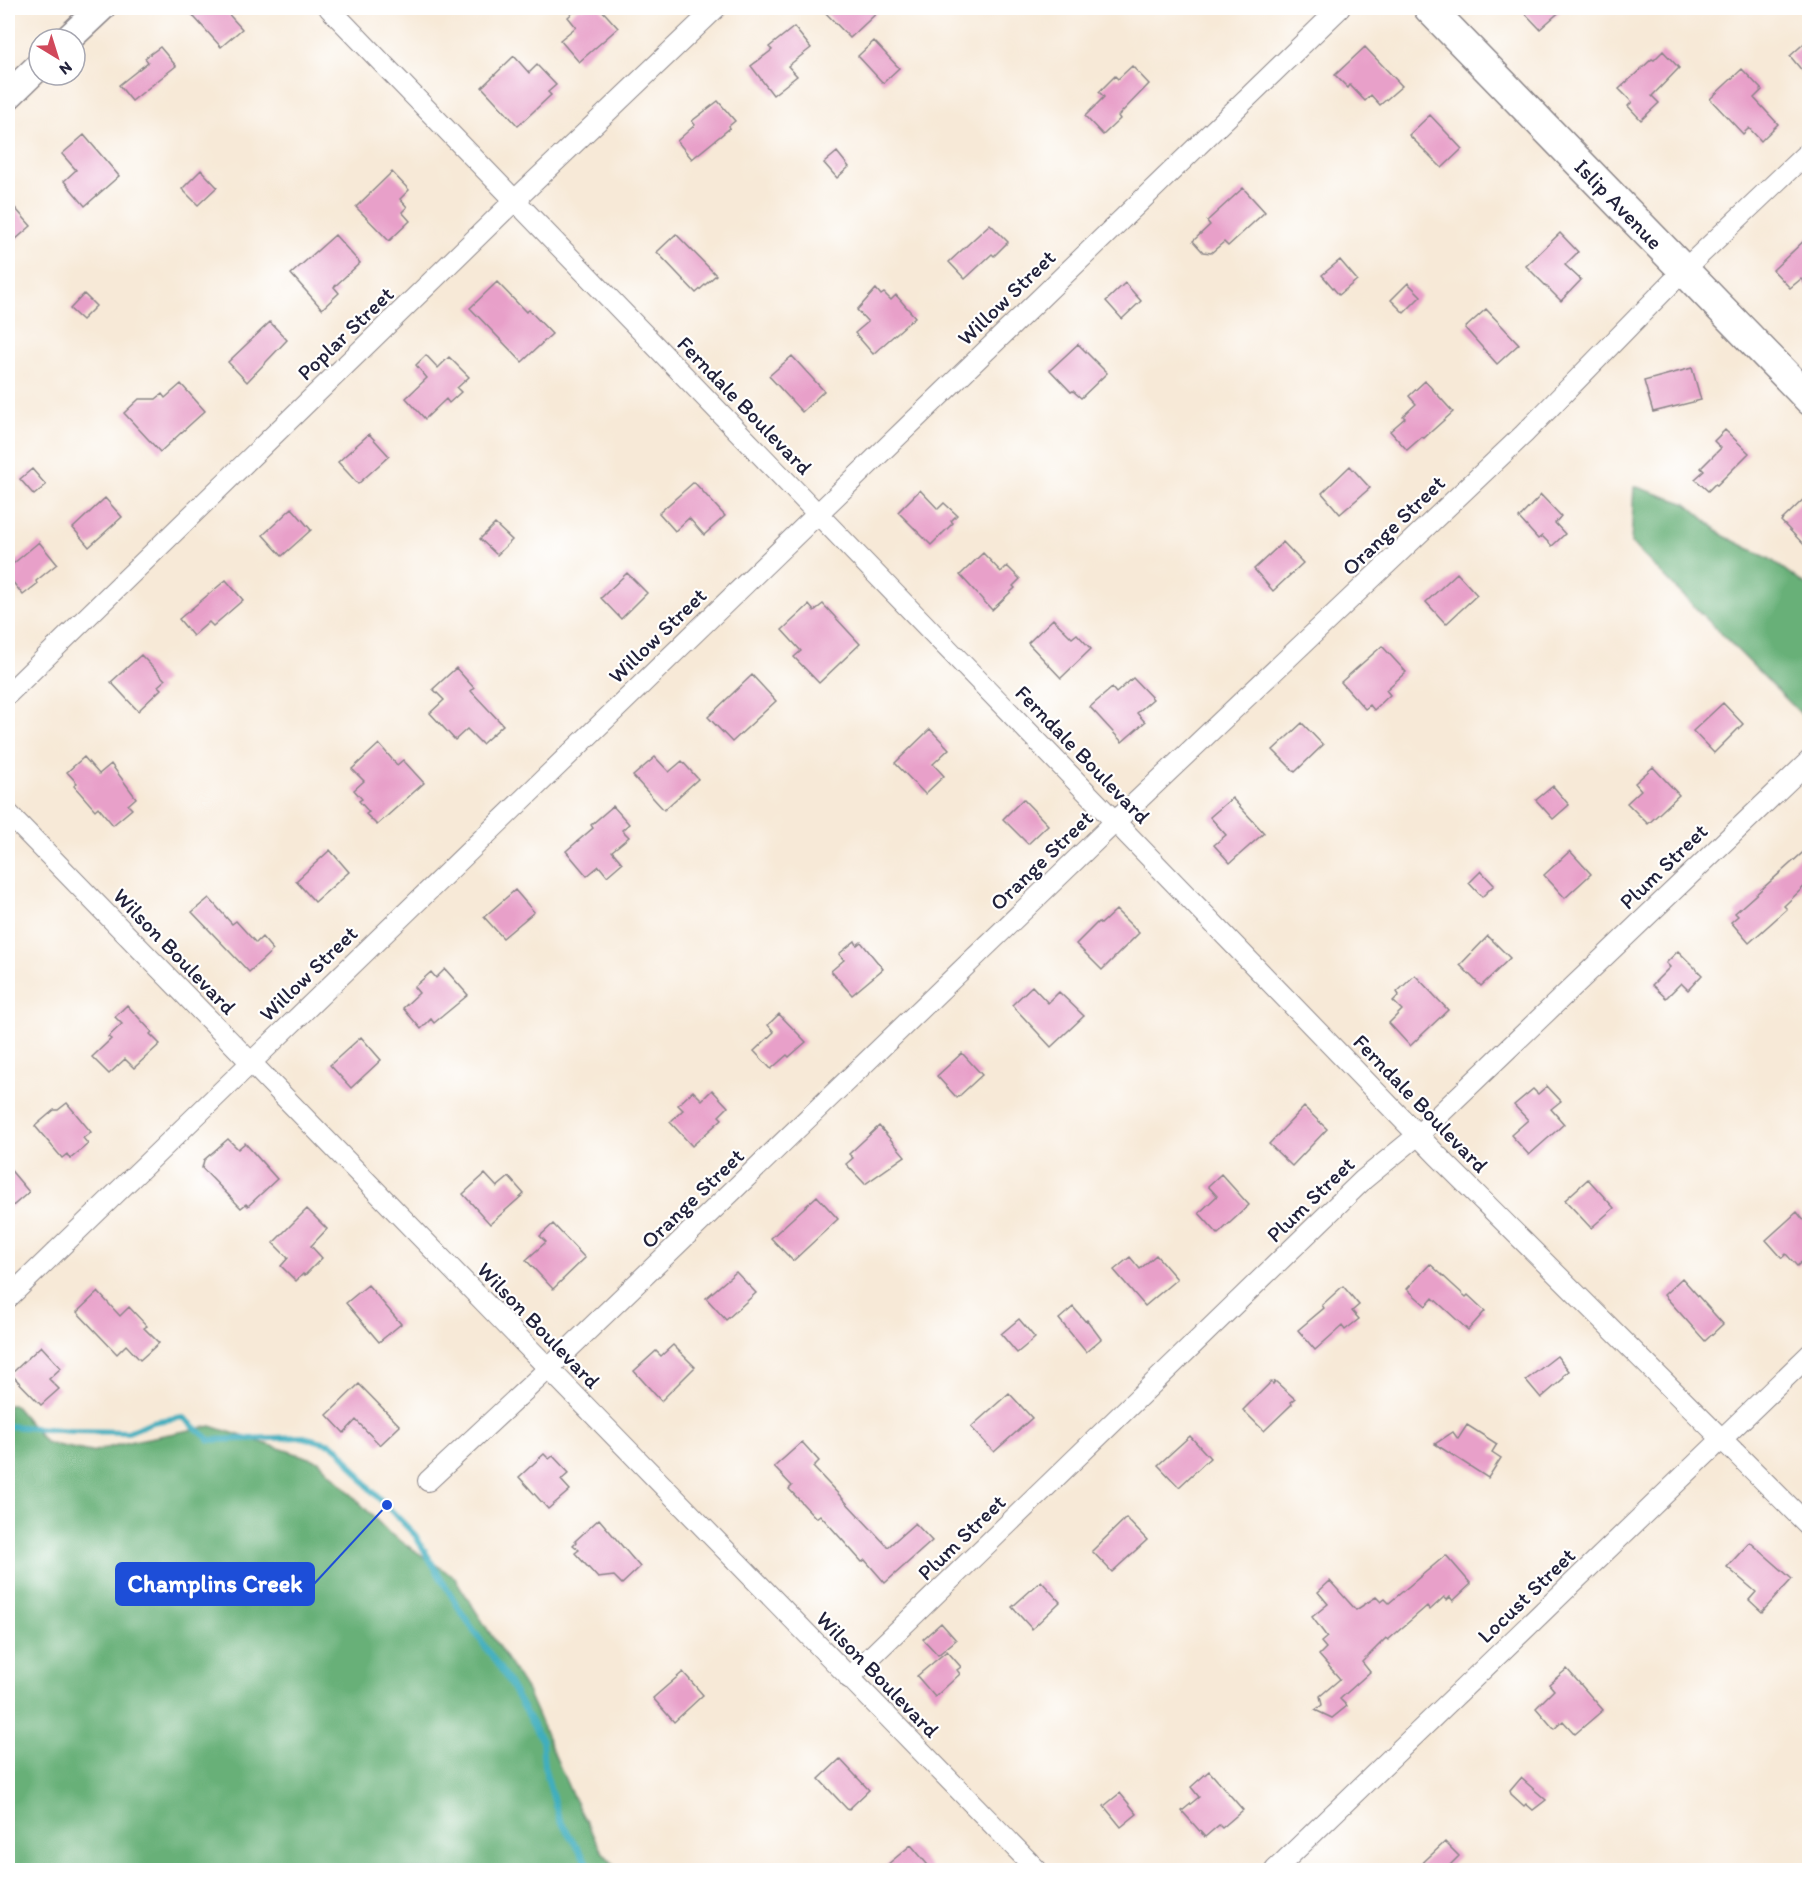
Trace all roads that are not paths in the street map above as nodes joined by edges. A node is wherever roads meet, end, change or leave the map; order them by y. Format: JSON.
{"nodes":[{"id":1,"x":101,"y":8,"type":"edge"},
{"id":2,"x":329,"y":8,"type":"edge"},
{"id":3,"x":716,"y":8,"type":"edge"},
{"id":4,"x":1340,"y":8,"type":"edge"},
{"id":5,"x":1429,"y":8,"type":"edge"},
{"id":6,"x":81,"y":27,"type":"edge"},
{"id":7,"x":27,"y":78,"type":"edge"},
{"id":8,"x":8,"y":96,"type":"edge"},
{"id":9,"x":1809,"y":150,"type":"edge"},
{"id":10,"x":514,"y":201,"type":"junction"},
{"id":11,"x":1684,"y":270,"type":"junction"},
{"id":12,"x":1809,"y":400,"type":"edge"},
{"id":13,"x":817,"y":514,"type":"junction"},
{"id":14,"x":8,"y":693,"type":"edge"},
{"id":15,"x":1809,"y":760,"type":"edge"},
{"id":16,"x":8,"y":813,"type":"edge"},
{"id":17,"x":1115,"y":822,"type":"junction"},
{"id":18,"x":250,"y":1063,"type":"junction"},
{"id":19,"x":1418,"y":1135,"type":"junction"},
{"id":20,"x":8,"y":1298,"type":"edge"},
{"id":21,"x":1809,"y":1354,"type":"edge"},
{"id":22,"x":548,"y":1370,"type":"junction"},
{"id":23,"x":1721,"y":1440,"type":"junction"},
{"id":24,"x":428,"y":1481,"type":"dead end"},
{"id":25,"x":1809,"y":1527,"type":"edge"},
{"id":26,"x":849,"y":1678,"type":"junction"},
{"id":27,"x":1037,"y":1870,"type":"edge"},
{"id":28,"x":1275,"y":1870,"type":"edge"}],
"edges":[{"from":1,"to":6,"type":"street"},
{"from":2,"to":10,"type":"street","name":"Ferndale Boulevard"},
{"from":3,"to":10,"type":"street","name":"Poplar Street"},
{"from":4,"to":13,"type":"street","name":"Willow Street"},
{"from":5,"to":11,"type":"main road","name":"Islip Avenue"},
{"from":7,"to":8,"type":"street"},
{"from":9,"to":11,"type":"street","name":"Orange Street"},
{"from":10,"to":13,"type":"street","name":"Ferndale Boulevard"},
{"from":10,"to":14,"type":"street","name":"Poplar Street"},
{"from":11,"to":12,"type":"main road","name":"Islip Avenue"},
{"from":11,"to":17,"type":"street","name":"Orange Street"},
{"from":13,"to":17,"type":"street","name":"Ferndale Boulevard"},
{"from":13,"to":18,"type":"street","name":"Willow Street"},
{"from":15,"to":19,"type":"street","name":"Plum Street"},
{"from":16,"to":18,"type":"street","name":"Wilson Boulevard"},
{"from":17,"to":19,"type":"street","name":"Ferndale Boulevard"},
{"from":17,"to":22,"type":"street","name":"Orange Street"},
{"from":18,"to":20,"type":"street","name":"Willow Street"},
{"from":18,"to":22,"type":"street","name":"Wilson Boulevard"},
{"from":19,"to":23,"type":"street","name":"Ferndale Boulevard"},
{"from":19,"to":26,"type":"street","name":"Plum Street"},
{"from":21,"to":23,"type":"street","name":"Locust Street"},
{"from":22,"to":24,"type":"street","name":"Orange Street"},
{"from":22,"to":26,"type":"street","name":"Wilson Boulevard"},
{"from":23,"to":25,"type":"street","name":"Ferndale Boulevard"},
{"from":23,"to":28,"type":"street","name":"Locust Street"},
{"from":26,"to":27,"type":"street","name":"Wilson Boulevard"}]}
